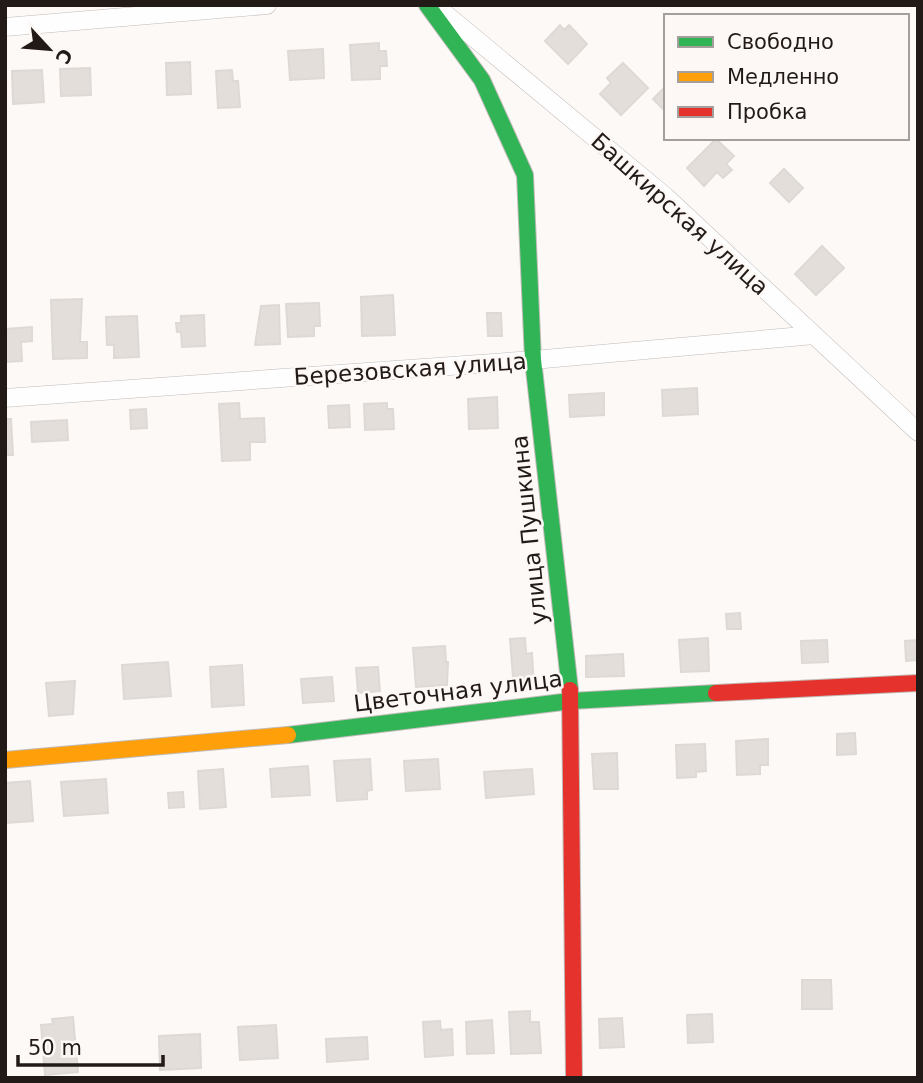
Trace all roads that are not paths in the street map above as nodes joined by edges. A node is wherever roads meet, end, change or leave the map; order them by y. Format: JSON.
{"nodes":[{"id":1,"x":267,"y":5,"type":"edge"},
{"id":2,"x":427,"y":5,"type":"edge"},
{"id":3,"x":434,"y":5,"type":"edge"},
{"id":4,"x":161,"y":10,"type":"edge"},
{"id":5,"x":5,"y":27,"type":"edge"},
{"id":6,"x":814,"y":335,"type":"junction"},
{"id":7,"x":533,"y":360,"type":"junction"},
{"id":8,"x":5,"y":398,"type":"edge"},
{"id":9,"x":918,"y":432,"type":"edge"},
{"id":10,"x":918,"y":683,"type":"edge"},
{"id":11,"x":571,"y":701,"type":"junction"},
{"id":12,"x":5,"y":760,"type":"edge"},
{"id":13,"x":574,"y":1078,"type":"edge"}],
"edges":[{"from":1,"to":4,"type":"street"},
{"from":2,"to":7,"type":"street","name":"улица Пушкина"},
{"from":3,"to":6,"type":"street","name":"Башкирская улица"},
{"from":4,"to":5,"type":"street"},
{"from":6,"to":7,"type":"street","name":"Березовская улица"},
{"from":6,"to":9,"type":"street","name":"Башкирская улица"},
{"from":7,"to":8,"type":"street","name":"Березовская улица"},
{"from":7,"to":11,"type":"street","name":"улица Пушкина"},
{"from":10,"to":11,"type":"street","name":"Цветочная улица"},
{"from":11,"to":12,"type":"street","name":"Цветочная улица"},
{"from":11,"to":13,"type":"street","name":"улица Пушкина"}]}
